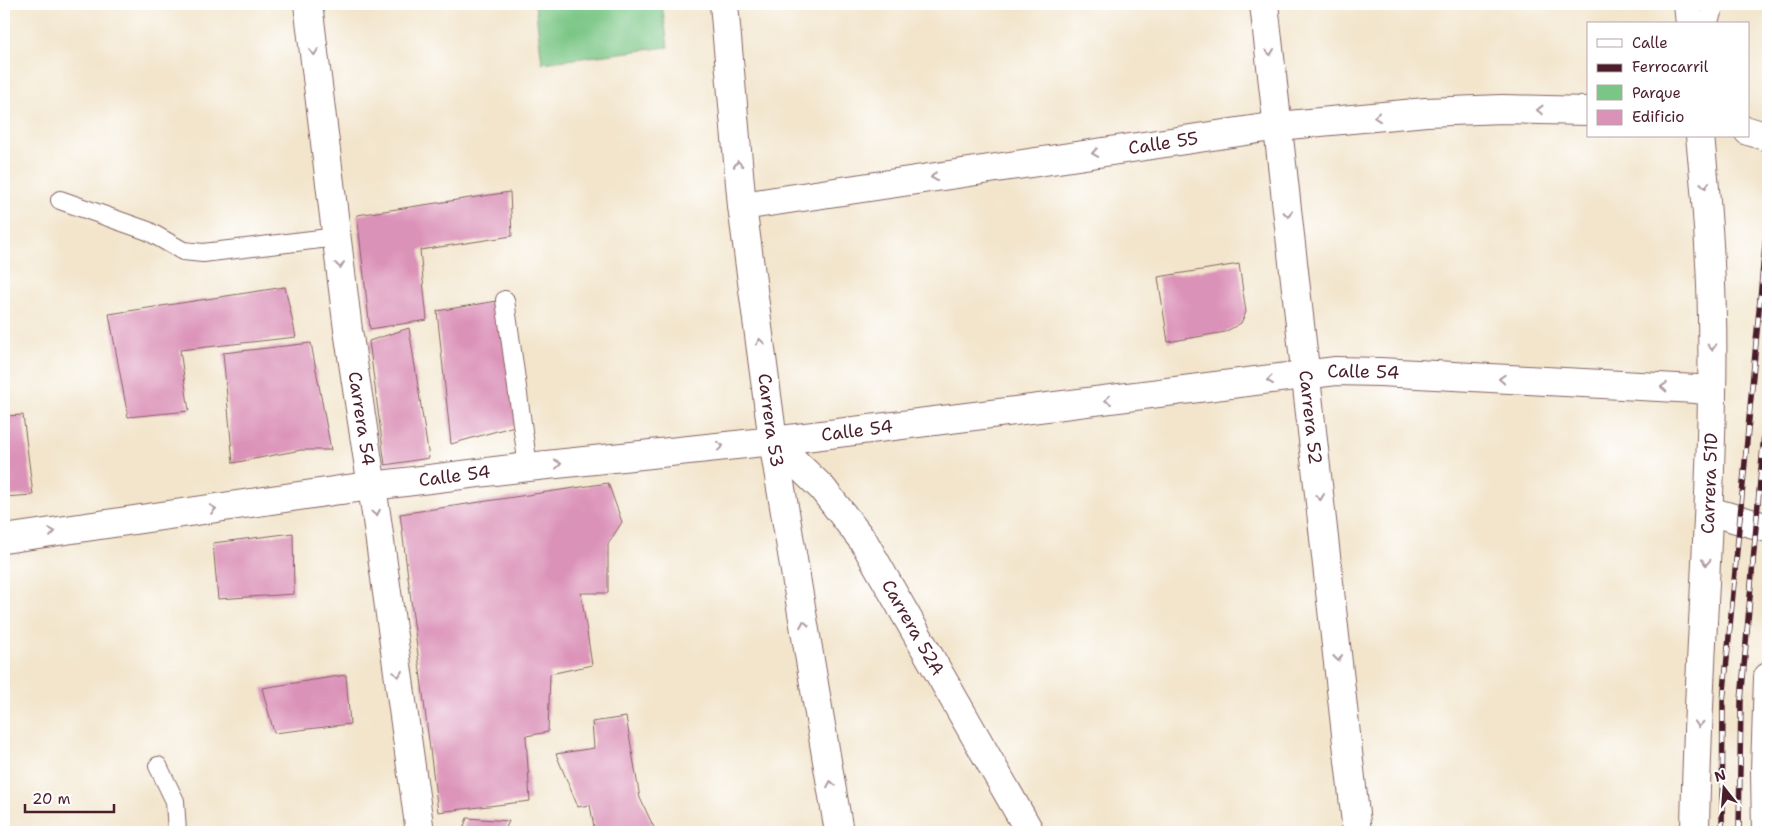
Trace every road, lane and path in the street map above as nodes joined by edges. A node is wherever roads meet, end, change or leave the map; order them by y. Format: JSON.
{"nodes":[{"id":1,"x":308,"y":4,"type":"edge"},
{"id":2,"x":724,"y":4,"type":"edge"},
{"id":3,"x":1264,"y":4,"type":"edge"},
{"id":4,"x":1688,"y":4,"type":"edge"},
{"id":5,"x":1715,"y":4,"type":"edge"},
{"id":6,"x":1690,"y":22,"type":"edge"},
{"id":7,"x":1709,"y":22,"type":"edge"},
{"id":8,"x":1587,"y":111,"type":"edge"},
{"id":9,"x":1278,"y":126,"type":"junction"},
{"id":10,"x":1750,"y":132,"type":"edge"},
{"id":11,"x":1768,"y":137,"type":"edge"},
{"id":12,"x":1700,"y":138,"type":"edge"},
{"id":13,"x":60,"y":200,"type":"dead end"},
{"id":14,"x":742,"y":206,"type":"junction"},
{"id":15,"x":337,"y":237,"type":"junction"},
{"id":16,"x":505,"y":300,"type":"dead end"},
{"id":17,"x":1306,"y":375,"type":"junction"},
{"id":18,"x":1712,"y":391,"type":"junction"},
{"id":19,"x":773,"y":441,"type":"junction"},
{"id":20,"x":528,"y":467,"type":"junction"},
{"id":21,"x":371,"y":487,"type":"junction"},
{"id":22,"x":1708,"y":511,"type":"junction"},
{"id":23,"x":1768,"y":528,"type":"edge"},
{"id":24,"x":4,"y":539,"type":"edge"},
{"id":25,"x":1768,"y":677,"type":"edge"},
{"id":26,"x":158,"y":766,"type":"dead end"},
{"id":27,"x":177,"y":832,"type":"edge"},
{"id":28,"x":420,"y":832,"type":"edge"},
{"id":29,"x":839,"y":832,"type":"edge"},
{"id":30,"x":1030,"y":832,"type":"edge"},
{"id":31,"x":1357,"y":832,"type":"edge"},
{"id":32,"x":1695,"y":832,"type":"edge"},
{"id":33,"x":1766,"y":832,"type":"edge"}],
"edges":[{"from":1,"to":15,"type":"street","name":"Carrera 54","one_way":true},
{"from":14,"to":2,"type":"street","name":"Carrera 53","one_way":true},
{"from":3,"to":9,"type":"street","name":"Carrera 52","one_way":true},
{"from":4,"to":6,"type":"street"},
{"from":5,"to":7,"type":"lane"},
{"from":8,"to":9,"type":"street","name":"Calle 55","one_way":true},
{"from":9,"to":14,"type":"street","name":"Calle 55","one_way":true},
{"from":9,"to":17,"type":"street","name":"Carrera 52","one_way":true},
{"from":10,"to":11,"type":"street"},
{"from":12,"to":18,"type":"street","name":"Carrera 51D","one_way":true},
{"from":13,"to":15,"type":"lane"},
{"from":19,"to":14,"type":"street","name":"Carrera 53","one_way":true},
{"from":15,"to":21,"type":"street","name":"Carrera 54","one_way":true},
{"from":16,"to":20,"type":"lane"},
{"from":18,"to":17,"type":"street","name":"Calle 54","one_way":true},
{"from":17,"to":19,"type":"street","name":"Calle 54","one_way":true},
{"from":17,"to":31,"type":"street","name":"Carrera 52","one_way":true},
{"from":18,"to":22,"type":"street","name":"Carrera 51D"},
{"from":20,"to":19,"type":"street","name":"Calle 54","one_way":true},
{"from":29,"to":19,"type":"street","name":"Carrera 53","one_way":true},
{"from":19,"to":30,"type":"street","name":"Carrera 52A"},
{"from":20,"to":21,"type":"street","name":"Calle 54"},
{"from":24,"to":21,"type":"street","name":"Calle 54","one_way":true},
{"from":21,"to":28,"type":"street","name":"Carrera 54","one_way":true},
{"from":22,"to":23,"type":"street"},
{"from":22,"to":32,"type":"street","name":"Carrera 51D","one_way":true},
{"from":25,"to":33,"type":"street"},
{"from":26,"to":27,"type":"lane"}]}
